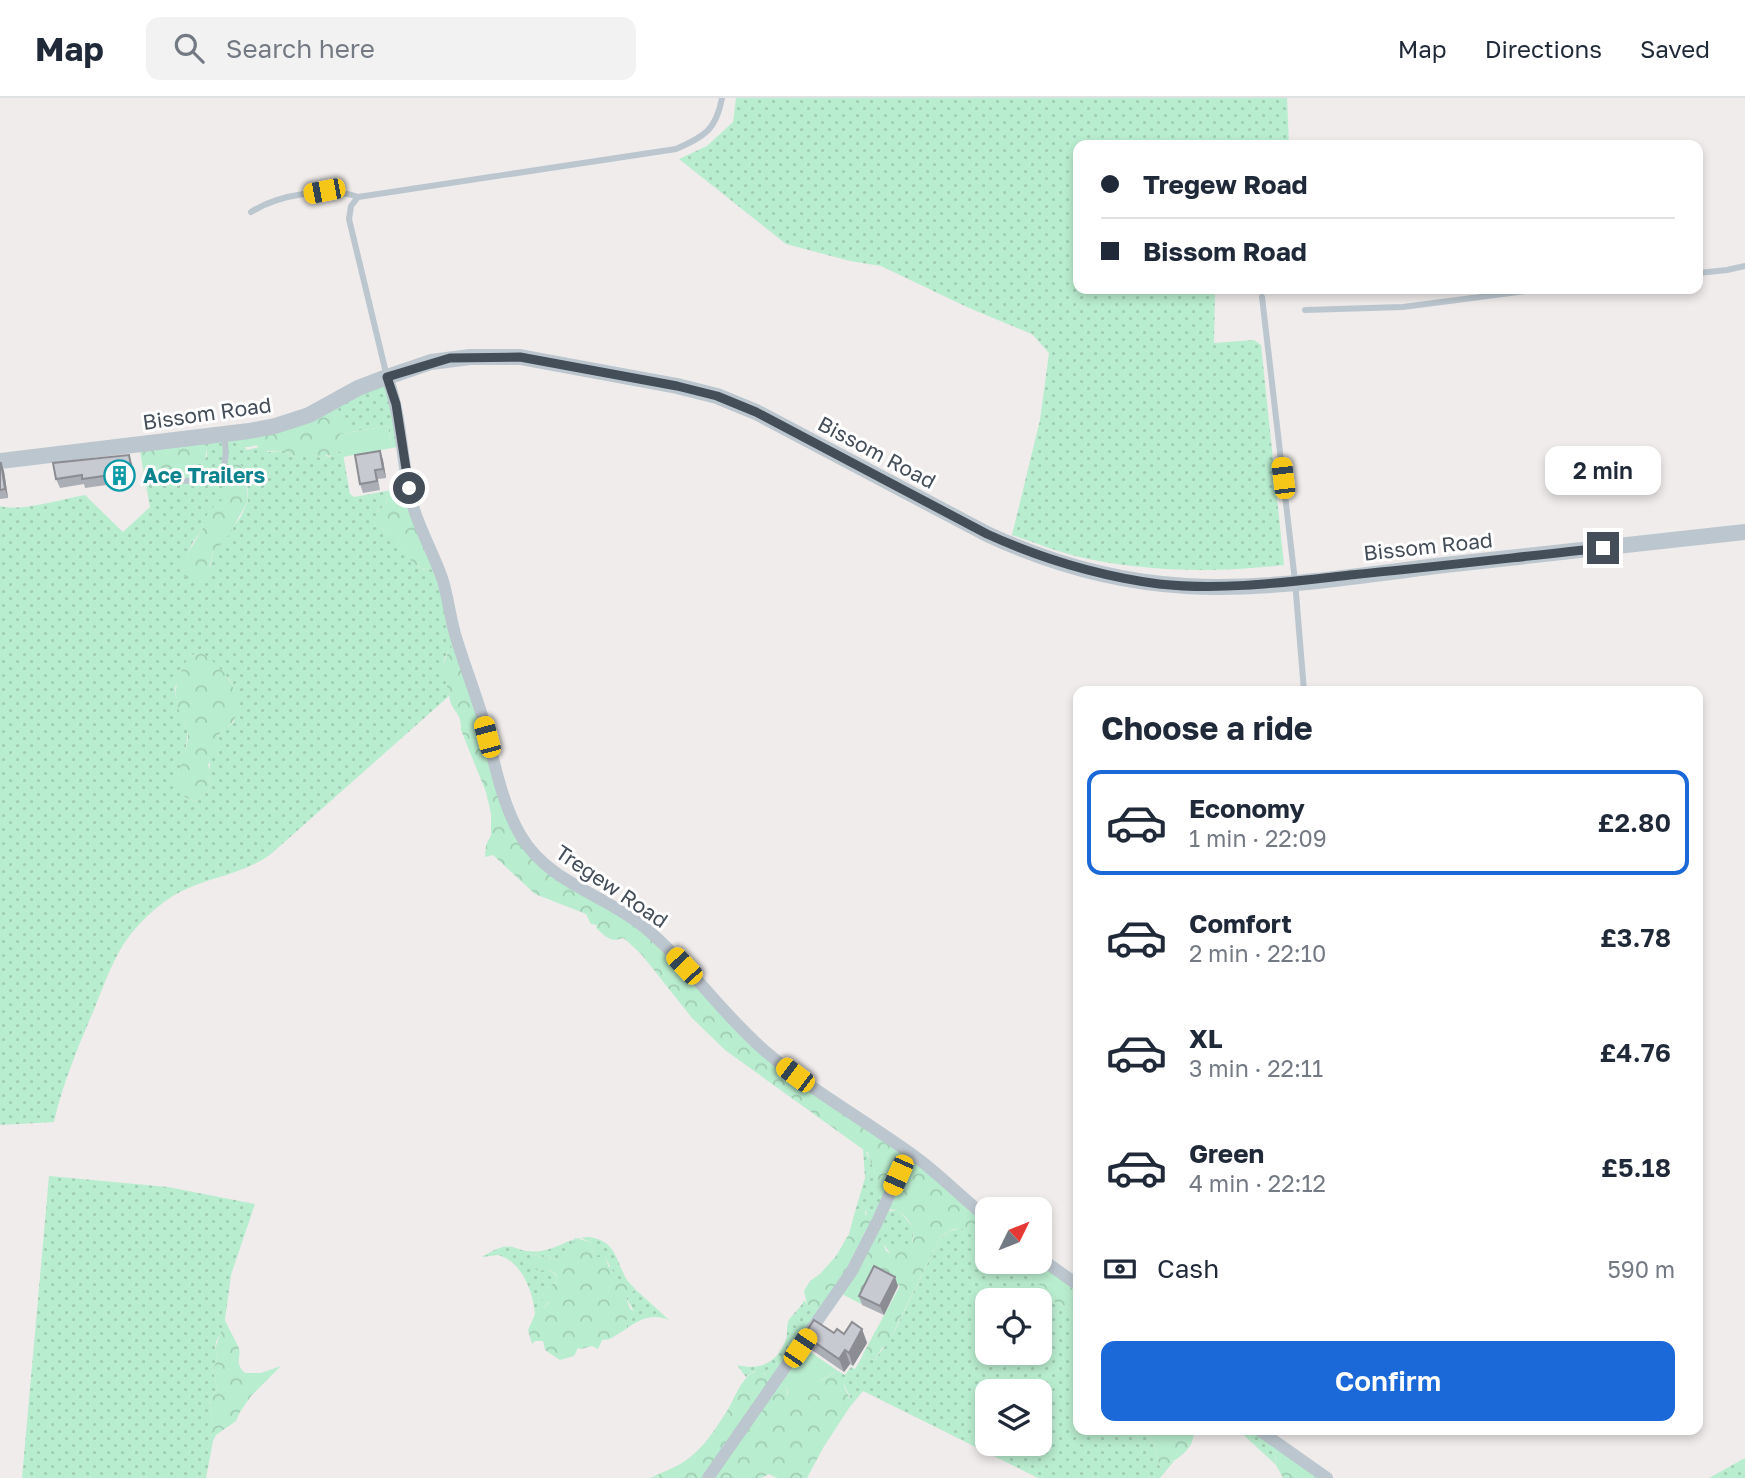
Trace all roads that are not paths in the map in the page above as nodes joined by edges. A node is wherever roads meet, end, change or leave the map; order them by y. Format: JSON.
{"nodes":[{"id":1,"x":722,"y":98,"type":"edge"},
{"id":2,"x":358,"y":197,"type":"junction"},
{"id":3,"x":251,"y":212,"type":"dead end"},
{"id":4,"x":1745,"y":265,"type":"edge"},
{"id":5,"x":1703,"y":272,"type":"edge"},
{"id":6,"x":1503,"y":294,"type":"edge"},
{"id":7,"x":1262,"y":297,"type":"dead end"},
{"id":8,"x":1305,"y":310,"type":"dead end"},
{"id":9,"x":387,"y":377,"type":"junction"},
{"id":10,"x":224,"y":434,"type":"junction"},
{"id":11,"x":0,"y":461,"type":"edge"},
{"id":12,"x":146,"y":482,"type":"dead end"},
{"id":13,"x":1745,"y":532,"type":"edge"},
{"id":14,"x":1295,"y":581,"type":"junction"},
{"id":15,"x":1304,"y":686,"type":"edge"},
{"id":16,"x":908,"y":1153,"type":"junction"},
{"id":17,"x":975,"y":1208,"type":"edge"},
{"id":18,"x":1052,"y":1267,"type":"edge"},
{"id":19,"x":1073,"y":1281,"type":"edge"},
{"id":20,"x":1266,"y":1435,"type":"edge"},
{"id":21,"x":709,"y":1478,"type":"edge"},
{"id":22,"x":1327,"y":1478,"type":"edge"}],
"edges":[{"from":1,"to":2,"type":"lane"},
{"from":2,"to":3,"type":"lane"},
{"from":2,"to":9,"type":"lane"},
{"from":4,"to":5,"type":"lane"},
{"from":6,"to":8,"type":"lane"},
{"from":7,"to":14,"type":"lane"},
{"from":9,"to":10,"type":"street","name":"Bissom Road"},
{"from":9,"to":14,"type":"street","name":"Bissom Road"},
{"from":9,"to":16,"type":"street","name":"Tregew Road"},
{"from":10,"to":11,"type":"street","name":"Bissom Road"},
{"from":10,"to":12,"type":"lane"},
{"from":13,"to":14,"type":"street","name":"Bissom Road"},
{"from":14,"to":15,"type":"lane"},
{"from":16,"to":17,"type":"street","name":"Tregew Road"},
{"from":16,"to":21,"type":"street"},
{"from":18,"to":19,"type":"street"},
{"from":20,"to":22,"type":"street"}]}
